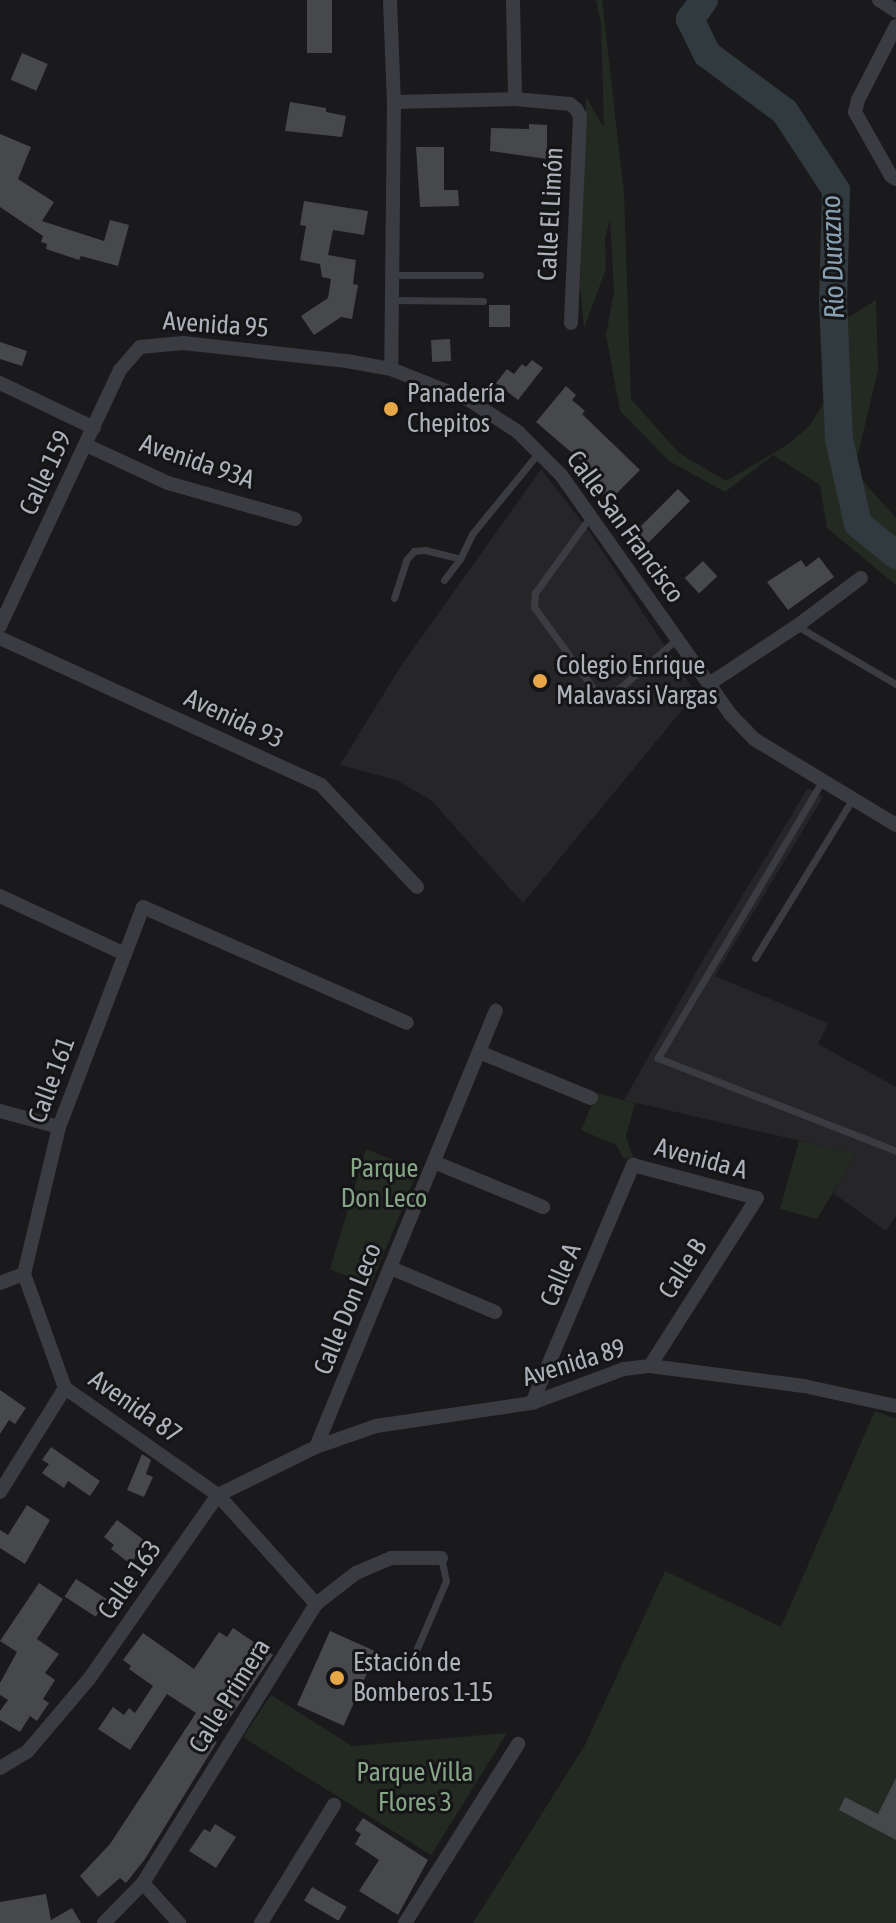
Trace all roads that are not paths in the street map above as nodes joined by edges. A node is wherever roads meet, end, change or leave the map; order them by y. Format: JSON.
{"nodes":[{"id":1,"x":390,"y":0,"type":"edge"},
{"id":2,"x":513,"y":0,"type":"edge"},
{"id":3,"x":879,"y":0,"type":"edge"},
{"id":4,"x":896,"y":11,"type":"edge"},
{"id":5,"x":896,"y":26,"type":"edge"},
{"id":6,"x":515,"y":99,"type":"junction"},
{"id":7,"x":394,"y":102,"type":"junction"},
{"id":8,"x":896,"y":179,"type":"edge"},
{"id":9,"x":393,"y":275,"type":"junction"},
{"id":10,"x":480,"y":275,"type":"dead end"},
{"id":11,"x":392,"y":300,"type":"junction"},
{"id":12,"x":483,"y":301,"type":"dead end"},
{"id":13,"x":571,"y":323,"type":"dead end"},
{"id":14,"x":391,"y":369,"type":"junction"},
{"id":15,"x":0,"y":383,"type":"edge"},
{"id":16,"x":94,"y":428,"type":"junction"},
{"id":17,"x":86,"y":445,"type":"junction"},
{"id":18,"x":539,"y":452,"type":"junction"},
{"id":19,"x":590,"y":517,"type":"junction"},
{"id":20,"x":295,"y":519,"type":"dead end"},
{"id":21,"x":460,"y":559,"type":"junction"},
{"id":22,"x":861,"y":578,"type":"dead end"},
{"id":23,"x":444,"y":580,"type":"dead end"},
{"id":24,"x":394,"y":598,"type":"dead end"},
{"id":25,"x":0,"y":626,"type":"edge"},
{"id":26,"x":797,"y":626,"type":"junction"},
{"id":27,"x":0,"y":638,"type":"edge"},
{"id":28,"x":677,"y":639,"type":"junction"},
{"id":29,"x":709,"y":684,"type":"junction"},
{"id":30,"x":896,"y":684,"type":"edge"},
{"id":31,"x":821,"y":783,"type":"junction"},
{"id":32,"x":852,"y":800,"type":"junction"},
{"id":33,"x":896,"y":825,"type":"edge"},
{"id":34,"x":417,"y":887,"type":"dead end"},
{"id":35,"x":0,"y":896,"type":"edge"},
{"id":36,"x":125,"y":954,"type":"junction"},
{"id":37,"x":755,"y":958,"type":"dead end"},
{"id":38,"x":496,"y":1011,"type":"dead end"},
{"id":39,"x":407,"y":1023,"type":"dead end"},
{"id":40,"x":479,"y":1052,"type":"junction"},
{"id":41,"x":591,"y":1098,"type":"dead end"},
{"id":42,"x":0,"y":1111,"type":"edge"},
{"id":43,"x":59,"y":1127,"type":"junction"},
{"id":44,"x":896,"y":1151,"type":"edge"},
{"id":45,"x":434,"y":1162,"type":"junction"},
{"id":46,"x":633,"y":1165,"type":"joint"},
{"id":47,"x":757,"y":1198,"type":"joint"},
{"id":48,"x":543,"y":1207,"type":"dead end"},
{"id":49,"x":391,"y":1268,"type":"junction"},
{"id":50,"x":24,"y":1274,"type":"junction"},
{"id":51,"x":0,"y":1283,"type":"edge"},
{"id":52,"x":495,"y":1312,"type":"dead end"},
{"id":53,"x":650,"y":1366,"type":"junction"},
{"id":54,"x":65,"y":1388,"type":"junction"},
{"id":55,"x":532,"y":1403,"type":"junction"},
{"id":56,"x":896,"y":1406,"type":"edge"},
{"id":57,"x":316,"y":1447,"type":"junction"},
{"id":58,"x":0,"y":1492,"type":"edge"},
{"id":59,"x":218,"y":1495,"type":"junction"},
{"id":60,"x":441,"y":1558,"type":"joint"},
{"id":61,"x":316,"y":1604,"type":"junction"},
{"id":62,"x":415,"y":1653,"type":"dead end"},
{"id":63,"x":518,"y":1744,"type":"dead end"},
{"id":64,"x":1,"y":1766,"type":"edge"},
{"id":65,"x":334,"y":1805,"type":"dead end"},
{"id":66,"x":143,"y":1883,"type":"junction"},
{"id":67,"x":104,"y":1923,"type":"edge"},
{"id":68,"x":179,"y":1923,"type":"edge"},
{"id":69,"x":261,"y":1923,"type":"edge"},
{"id":70,"x":405,"y":1923,"type":"edge"}],
"edges":[{"from":1,"to":7,"type":"street"},
{"from":2,"to":6,"type":"street"},
{"from":3,"to":4,"type":"street"},
{"from":5,"to":8,"type":"street"},
{"from":6,"to":7,"type":"street"},
{"from":6,"to":13,"type":"street","name":"Calle El Limón"},
{"from":7,"to":9,"type":"street"},
{"from":9,"to":10,"type":"lane"},
{"from":9,"to":11,"type":"street"},
{"from":11,"to":12,"type":"lane"},
{"from":11,"to":14,"type":"street"},
{"from":14,"to":16,"type":"street","name":"Avenida 95"},
{"from":14,"to":18,"type":"street","name":"Calle San Francisco"},
{"from":15,"to":16,"type":"street"},
{"from":16,"to":17,"type":"street","name":"Calle 159"},
{"from":17,"to":20,"type":"street","name":"Avenida 93A"},
{"from":17,"to":25,"type":"street","name":"Calle 159"},
{"from":18,"to":19,"type":"street","name":"Calle San Francisco"},
{"from":18,"to":21,"type":"lane"},
{"from":19,"to":28,"type":"street","name":"Calle San Francisco"},
{"from":19,"to":28,"type":"lane"},
{"from":21,"to":23,"type":"lane"},
{"from":21,"to":24,"type":"lane"},
{"from":22,"to":26,"type":"street"},
{"from":26,"to":29,"type":"street"},
{"from":26,"to":30,"type":"lane"},
{"from":27,"to":34,"type":"street","name":"Avenida 93"},
{"from":28,"to":29,"type":"street","name":"Calle San Francisco"},
{"from":29,"to":31,"type":"street","name":"Calle San Francisco"},
{"from":31,"to":32,"type":"street","name":"Calle San Francisco"},
{"from":31,"to":44,"type":"lane"},
{"from":32,"to":33,"type":"street","name":"Calle San Francisco"},
{"from":32,"to":37,"type":"lane"},
{"from":35,"to":36,"type":"street"},
{"from":36,"to":39,"type":"street","name":"Calle 161"},
{"from":36,"to":43,"type":"street","name":"Calle 161"},
{"from":38,"to":40,"type":"street","name":"Calle Don Leco"},
{"from":40,"to":41,"type":"street"},
{"from":40,"to":45,"type":"street","name":"Calle Don Leco"},
{"from":42,"to":43,"type":"street"},
{"from":43,"to":50,"type":"street","name":"Calle 161"},
{"from":45,"to":48,"type":"street"},
{"from":45,"to":49,"type":"street","name":"Calle Don Leco"},
{"from":46,"to":47,"type":"street","name":"Avenida A"},
{"from":46,"to":55,"type":"street","name":"Calle A"},
{"from":47,"to":53,"type":"street","name":"Calle B"},
{"from":49,"to":52,"type":"street"},
{"from":49,"to":57,"type":"street","name":"Calle Don Leco"},
{"from":50,"to":51,"type":"street"},
{"from":50,"to":54,"type":"street","name":"Avenida 87"},
{"from":53,"to":55,"type":"street","name":"Avenida 89"},
{"from":53,"to":56,"type":"street","name":"Avenida 89"},
{"from":54,"to":58,"type":"street"},
{"from":54,"to":59,"type":"street","name":"Avenida 87"},
{"from":55,"to":57,"type":"street","name":"Avenida 89"},
{"from":57,"to":59,"type":"street","name":"Calle 163"},
{"from":59,"to":61,"type":"street","name":"Avenida 87"},
{"from":59,"to":64,"type":"street","name":"Calle 163"},
{"from":60,"to":61,"type":"street","name":"Calle Primera"},
{"from":60,"to":62,"type":"lane"},
{"from":61,"to":66,"type":"street","name":"Calle Primera"},
{"from":63,"to":70,"type":"street"},
{"from":65,"to":69,"type":"street"},
{"from":66,"to":67,"type":"street","name":"Calle Primera"},
{"from":66,"to":68,"type":"street"}]}
